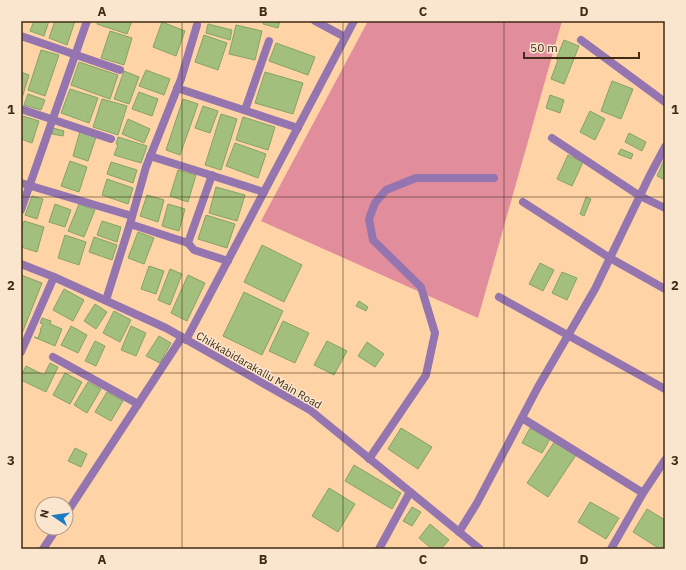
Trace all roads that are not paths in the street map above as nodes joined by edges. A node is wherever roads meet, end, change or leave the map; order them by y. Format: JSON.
{"nodes":[{"id":1,"x":87,"y":21,"type":"edge"},
{"id":2,"x":315,"y":21,"type":"edge"},
{"id":3,"x":354,"y":21,"type":"edge"},
{"id":4,"x":197,"y":26,"type":"dead end"},
{"id":5,"x":21,"y":36,"type":"edge"},
{"id":6,"x":345,"y":37,"type":"junction"},
{"id":7,"x":581,"y":40,"type":"dead end"},
{"id":8,"x":269,"y":41,"type":"dead end"},
{"id":9,"x":75,"y":54,"type":"junction"},
{"id":10,"x":120,"y":70,"type":"dead end"},
{"id":11,"x":178,"y":88,"type":"junction"},
{"id":12,"x":665,"y":102,"type":"edge"},
{"id":13,"x":21,"y":109,"type":"edge"},
{"id":14,"x":245,"y":110,"type":"junction"},
{"id":15,"x":53,"y":119,"type":"junction"},
{"id":16,"x":298,"y":128,"type":"junction"},
{"id":17,"x":111,"y":138,"type":"dead end"},
{"id":18,"x":552,"y":138,"type":"dead end"},
{"id":19,"x":665,"y":147,"type":"edge"},
{"id":20,"x":150,"y":156,"type":"junction"},
{"id":21,"x":212,"y":175,"type":"junction"},
{"id":22,"x":494,"y":178,"type":"dead end"},
{"id":23,"x":25,"y":184,"type":"edge"},
{"id":24,"x":264,"y":192,"type":"junction"},
{"id":25,"x":640,"y":196,"type":"junction"},
{"id":26,"x":522,"y":202,"type":"dead end"},
{"id":27,"x":665,"y":208,"type":"edge"},
{"id":28,"x":21,"y":210,"type":"edge"},
{"id":29,"x":131,"y":220,"type":"junction"},
{"id":30,"x":188,"y":243,"type":"junction"},
{"id":31,"x":610,"y":258,"type":"junction"},
{"id":32,"x":228,"y":261,"type":"junction"},
{"id":33,"x":21,"y":264,"type":"edge"},
{"id":34,"x":54,"y":277,"type":"junction"},
{"id":35,"x":665,"y":289,"type":"edge"},
{"id":36,"x":499,"y":297,"type":"dead end"},
{"id":37,"x":106,"y":300,"type":"junction"},
{"id":38,"x":568,"y":336,"type":"junction"},
{"id":39,"x":184,"y":339,"type":"junction"},
{"id":40,"x":21,"y":352,"type":"edge"},
{"id":41,"x":53,"y":357,"type":"dead end"},
{"id":42,"x":665,"y":390,"type":"edge"},
{"id":43,"x":138,"y":404,"type":"junction"},
{"id":44,"x":522,"y":418,"type":"junction"},
{"id":45,"x":369,"y":459,"type":"junction"},
{"id":46,"x":665,"y":460,"type":"edge"},
{"id":47,"x":410,"y":492,"type":"junction"},
{"id":48,"x":643,"y":493,"type":"junction"},
{"id":49,"x":74,"y":502,"type":"edge"},
{"id":50,"x":459,"y":532,"type":"junction"},
{"id":51,"x":52,"y":536,"type":"edge"},
{"id":52,"x":43,"y":549,"type":"edge"},
{"id":53,"x":379,"y":549,"type":"edge"},
{"id":54,"x":480,"y":549,"type":"edge"},
{"id":55,"x":611,"y":549,"type":"edge"}],
"edges":[{"from":1,"to":9,"type":"street"},
{"from":2,"to":6,"type":"street"},
{"from":3,"to":6,"type":"street"},
{"from":4,"to":11,"type":"street"},
{"from":5,"to":9,"type":"street"},
{"from":6,"to":16,"type":"street"},
{"from":7,"to":12,"type":"street"},
{"from":8,"to":14,"type":"street"},
{"from":9,"to":10,"type":"street"},
{"from":9,"to":15,"type":"street"},
{"from":11,"to":14,"type":"street"},
{"from":11,"to":20,"type":"street"},
{"from":13,"to":15,"type":"street"},
{"from":14,"to":16,"type":"street"},
{"from":15,"to":17,"type":"street"},
{"from":15,"to":23,"type":"street"},
{"from":16,"to":24,"type":"street"},
{"from":18,"to":25,"type":"street"},
{"from":19,"to":25,"type":"street"},
{"from":20,"to":21,"type":"street"},
{"from":20,"to":29,"type":"street"},
{"from":21,"to":24,"type":"street"},
{"from":21,"to":30,"type":"street"},
{"from":22,"to":45,"type":"street"},
{"from":23,"to":28,"type":"street"},
{"from":23,"to":29,"type":"street"},
{"from":24,"to":32,"type":"street"},
{"from":25,"to":27,"type":"street"},
{"from":25,"to":31,"type":"street"},
{"from":26,"to":31,"type":"street"},
{"from":29,"to":30,"type":"street"},
{"from":29,"to":37,"type":"street"},
{"from":30,"to":32,"type":"street"},
{"from":31,"to":35,"type":"street"},
{"from":31,"to":38,"type":"street"},
{"from":32,"to":39,"type":"street"},
{"from":33,"to":34,"type":"street","name":"Chikkabidarakallu Main Road"},
{"from":34,"to":37,"type":"street","name":"Chikkabidarakallu Main Road"},
{"from":34,"to":40,"type":"street"},
{"from":36,"to":38,"type":"street"},
{"from":37,"to":39,"type":"street","name":"Chikkabidarakallu Main Road"},
{"from":38,"to":42,"type":"street"},
{"from":38,"to":44,"type":"street"},
{"from":39,"to":43,"type":"street"},
{"from":39,"to":45,"type":"street","name":"Chikkabidarakallu Main Road"},
{"from":41,"to":43,"type":"street"},
{"from":43,"to":49,"type":"street"},
{"from":44,"to":48,"type":"street"},
{"from":44,"to":50,"type":"street"},
{"from":45,"to":47,"type":"street","name":"Chikkabidarakallu Main Road"},
{"from":46,"to":48,"type":"street"},
{"from":47,"to":50,"type":"street","name":"Chikkabidarakallu Main Road"},
{"from":47,"to":53,"type":"street"},
{"from":48,"to":55,"type":"street"},
{"from":50,"to":54,"type":"street","name":"Chikkabidarakallu Main Road"},
{"from":51,"to":52,"type":"street"}]}
